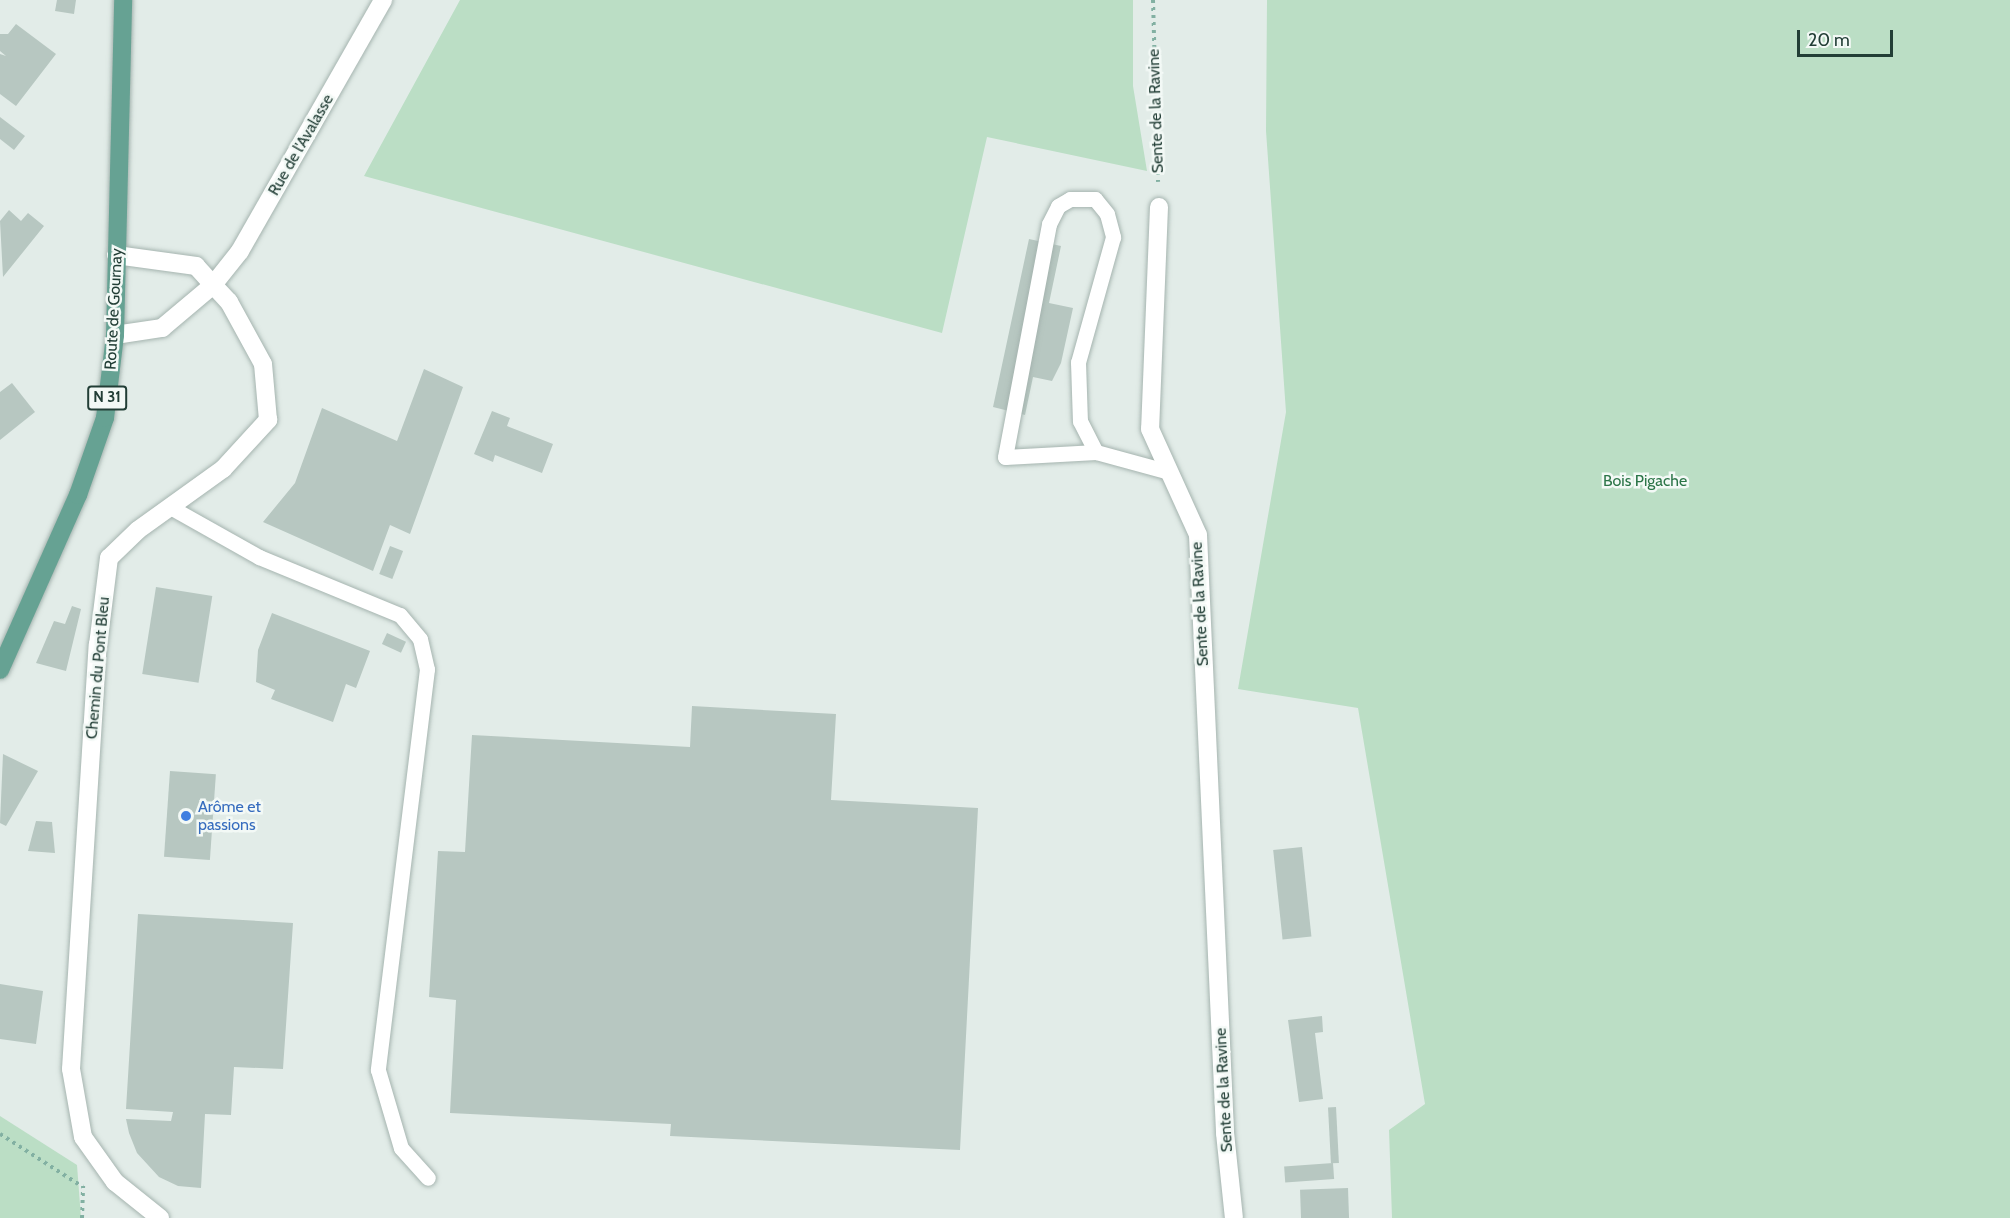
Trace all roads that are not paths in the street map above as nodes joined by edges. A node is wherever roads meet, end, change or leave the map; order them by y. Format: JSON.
{"nodes":[{"id":1,"x":123,"y":0,"type":"edge"},
{"id":2,"x":383,"y":0,"type":"edge"},
{"id":3,"x":1159,"y":207,"type":"road end"},
{"id":4,"x":116,"y":255,"type":"junction"},
{"id":5,"x":213,"y":285,"type":"junction"},
{"id":6,"x":115,"y":335,"type":"junction"},
{"id":7,"x":1096,"y":452,"type":"junction"},
{"id":8,"x":1169,"y":472,"type":"junction"},
{"id":9,"x":170,"y":507,"type":"junction"},
{"id":10,"x":0,"y":670,"type":"edge"},
{"id":11,"x":429,"y":1178,"type":"dead end"},
{"id":12,"x":160,"y":1218,"type":"edge"},
{"id":13,"x":1234,"y":1218,"type":"edge"}],
"edges":[{"from":1,"to":4,"type":"main road","name":"Route de Gournay","number":"N 31"},
{"from":2,"to":5,"type":"street","name":"Rue de l'Avalasse"},
{"from":3,"to":8,"type":"street","name":"Sente de la Ravine"},
{"from":4,"to":5,"type":"street"},
{"from":4,"to":6,"type":"main road","name":"Route de Gournay","number":"N 31"},
{"from":5,"to":6,"type":"street","name":"Rue de l'Avalasse"},
{"from":5,"to":9,"type":"street","name":"Chemin du Pont Bleu"},
{"from":6,"to":10,"type":"main road","name":"Route de Gournay","number":"N 31"},
{"from":7,"to":7,"type":"lane"},
{"from":7,"to":8,"type":"lane"},
{"from":8,"to":13,"type":"street","name":"Sente de la Ravine"},
{"from":9,"to":11,"type":"lane"},
{"from":9,"to":12,"type":"street","name":"Chemin du Pont Bleu"}]}
